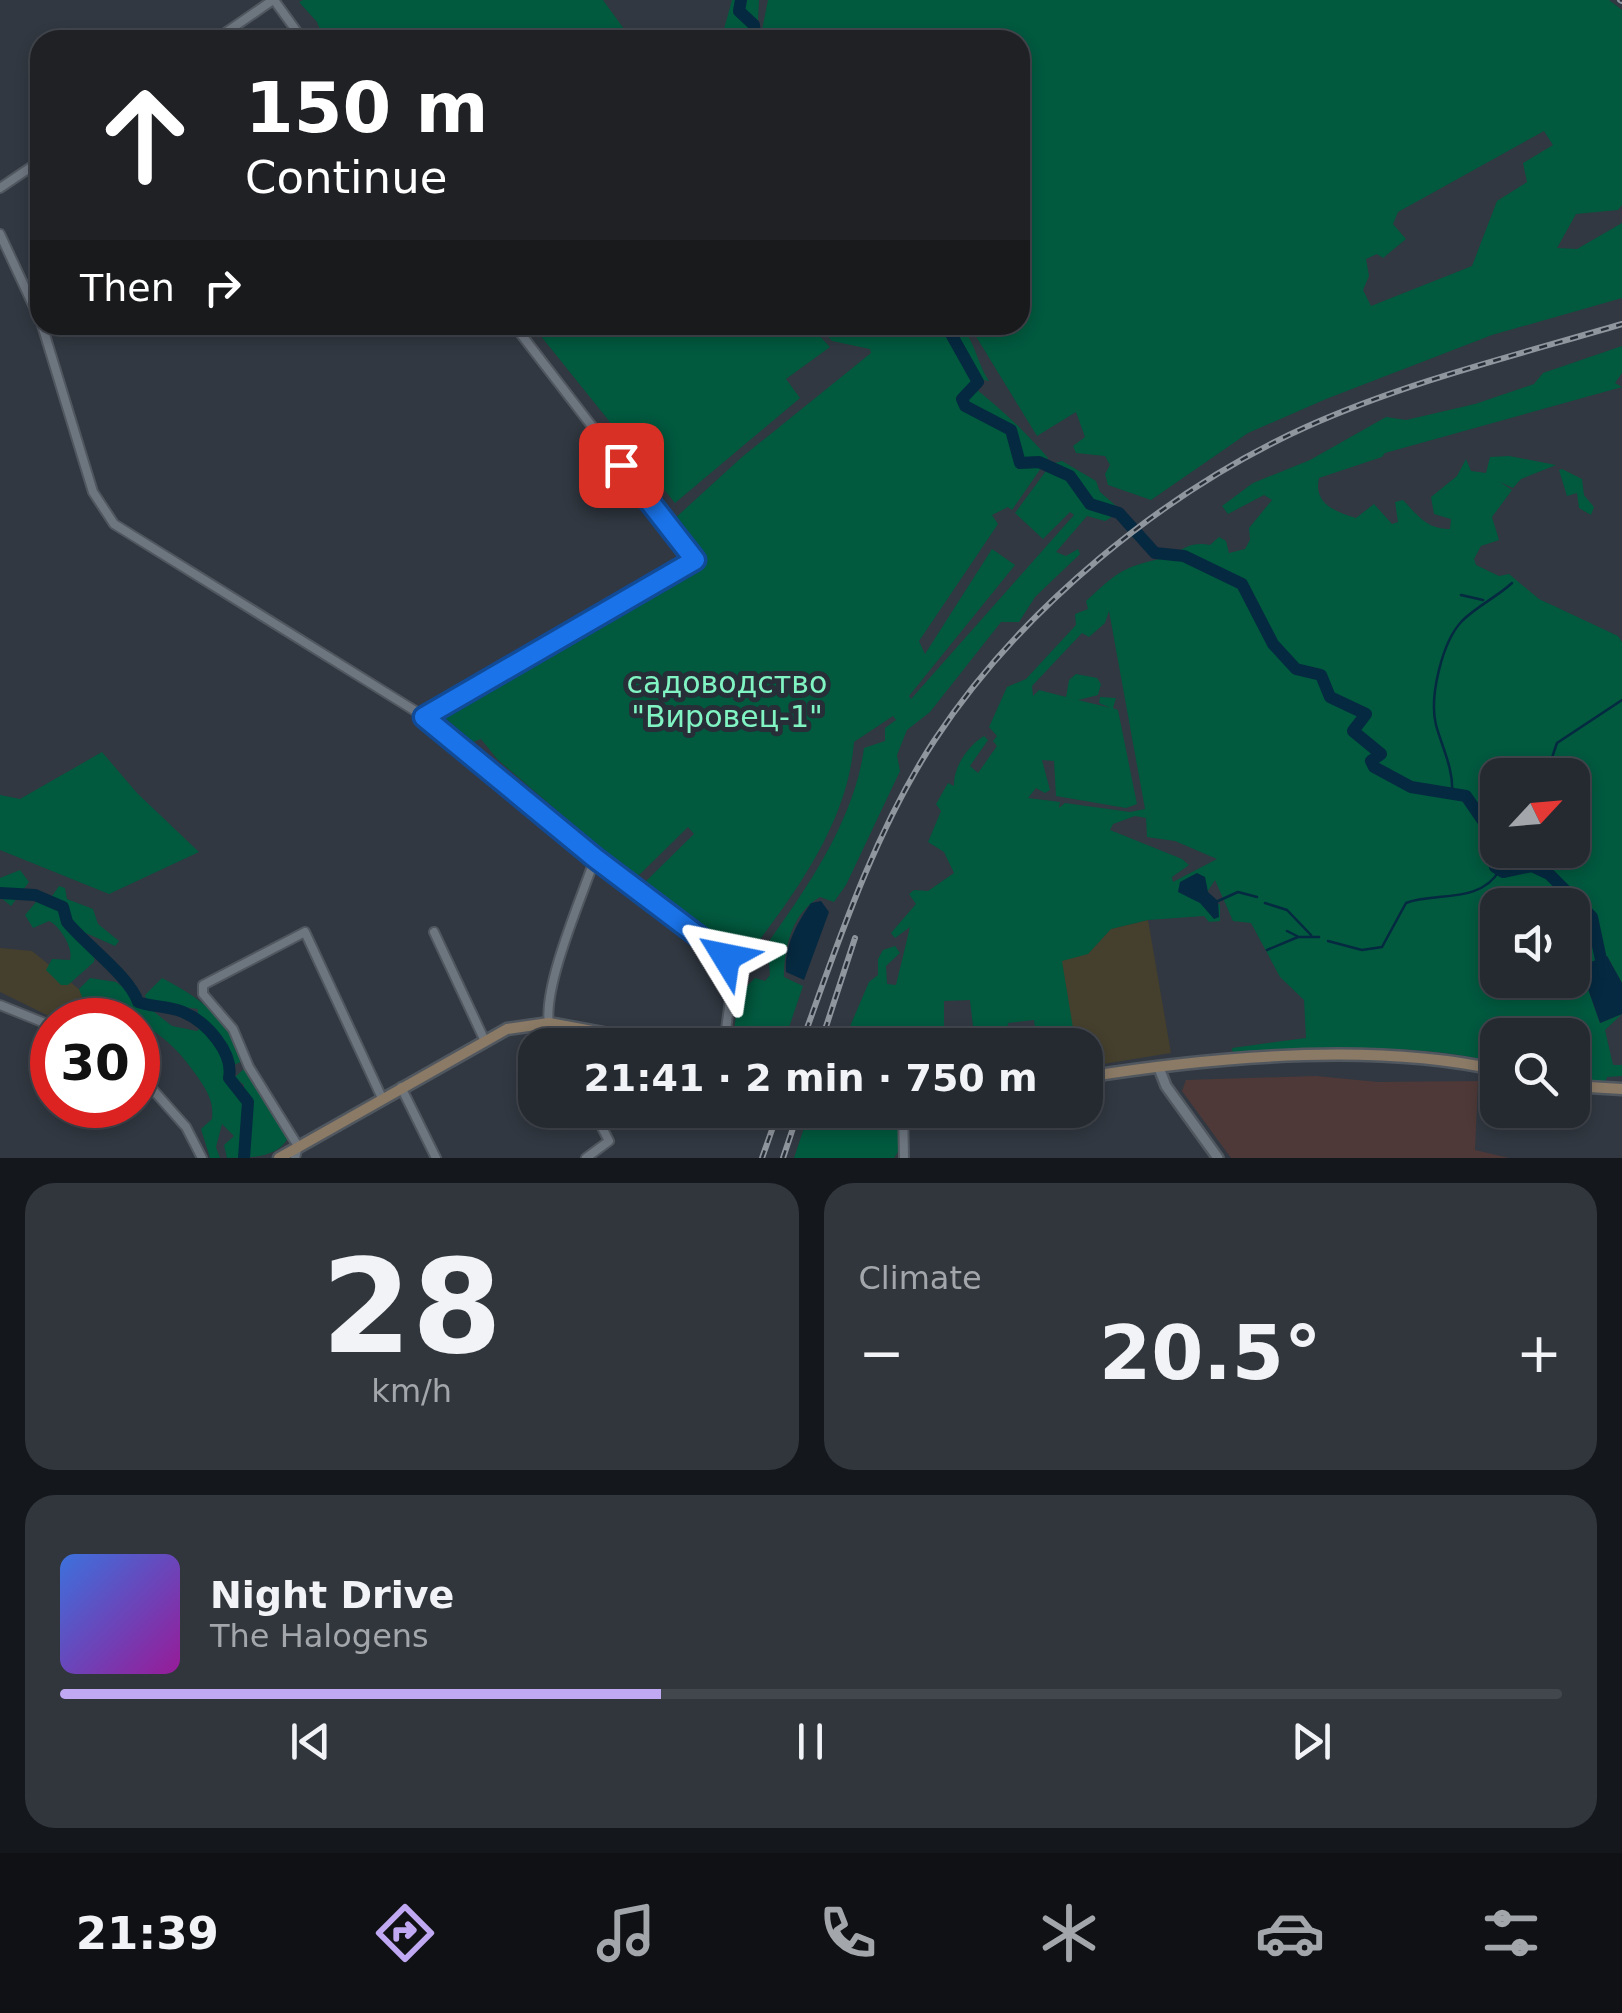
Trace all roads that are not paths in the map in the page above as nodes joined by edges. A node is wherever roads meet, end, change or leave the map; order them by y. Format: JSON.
{"nodes":[{"id":1,"x":274,"y":0,"type":"edge"},
{"id":2,"x":230,"y":30,"type":"edge"},
{"id":3,"x":296,"y":30,"type":"edge"},
{"id":4,"x":30,"y":167,"type":"edge"},
{"id":5,"x":0,"y":188,"type":"edge"},
{"id":6,"x":0,"y":234,"type":"edge"},
{"id":7,"x":30,"y":298,"type":"edge"},
{"id":8,"x":45,"y":335,"type":"edge"},
{"id":9,"x":522,"y":335,"type":"edge"},
{"id":10,"x":424,"y":717,"type":"junction"},
{"id":11,"x":595,"y":858,"type":"junction"},
{"id":12,"x":434,"y":932,"type":"dead end"},
{"id":13,"x":0,"y":1004,"type":"edge"},
{"id":14,"x":30,"y":1017,"type":"edge"},
{"id":15,"x":549,"y":1024,"type":"junction"},
{"id":16,"x":551,"y":1028,"type":"edge"},
{"id":17,"x":572,"y":1028,"type":"edge"},
{"id":18,"x":726,"y":1028,"type":"edge"},
{"id":19,"x":484,"y":1039,"type":"junction"},
{"id":20,"x":1480,"y":1066,"type":"edge"},
{"id":21,"x":1159,"y":1068,"type":"junction"},
{"id":22,"x":1103,"y":1076,"type":"edge"},
{"id":23,"x":401,"y":1087,"type":"junction"},
{"id":24,"x":1590,"y":1087,"type":"edge"},
{"id":25,"x":1622,"y":1090,"type":"edge"},
{"id":26,"x":160,"y":1098,"type":"edge"},
{"id":27,"x":382,"y":1098,"type":"junction"},
{"id":28,"x":604,"y":1128,"type":"edge"},
{"id":29,"x":904,"y":1128,"type":"edge"},
{"id":30,"x":297,"y":1152,"type":"edge"},
{"id":31,"x":202,"y":1158,"type":"edge"},
{"id":32,"x":278,"y":1158,"type":"edge"},
{"id":33,"x":436,"y":1158,"type":"edge"},
{"id":34,"x":586,"y":1158,"type":"edge"},
{"id":35,"x":904,"y":1158,"type":"edge"},
{"id":36,"x":1218,"y":1158,"type":"edge"}],
"edges":[{"from":1,"to":2,"type":"street"},
{"from":1,"to":3,"type":"street"},
{"from":4,"to":5,"type":"street"},
{"from":6,"to":7,"type":"street"},
{"from":8,"to":10,"type":"street"},
{"from":9,"to":10,"type":"street"},
{"from":10,"to":11,"type":"street"},
{"from":11,"to":15,"type":"street"},
{"from":11,"to":18,"type":"street"},
{"from":12,"to":19,"type":"street"},
{"from":13,"to":14,"type":"street"},
{"from":15,"to":16,"type":"street"},
{"from":15,"to":17,"type":"main road"},
{"from":15,"to":19,"type":"main road"},
{"from":19,"to":23,"type":"main road"},
{"from":20,"to":21,"type":"main road"},
{"from":21,"to":22,"type":"main road"},
{"from":21,"to":36,"type":"street"},
{"from":23,"to":27,"type":"main road"},
{"from":23,"to":33,"type":"street"},
{"from":24,"to":25,"type":"main road"},
{"from":26,"to":31,"type":"street"},
{"from":27,"to":30,"type":"main road"},
{"from":27,"to":30,"type":"street"},
{"from":28,"to":34,"type":"street"},
{"from":29,"to":35,"type":"street"},
{"from":30,"to":32,"type":"main road"}]}
